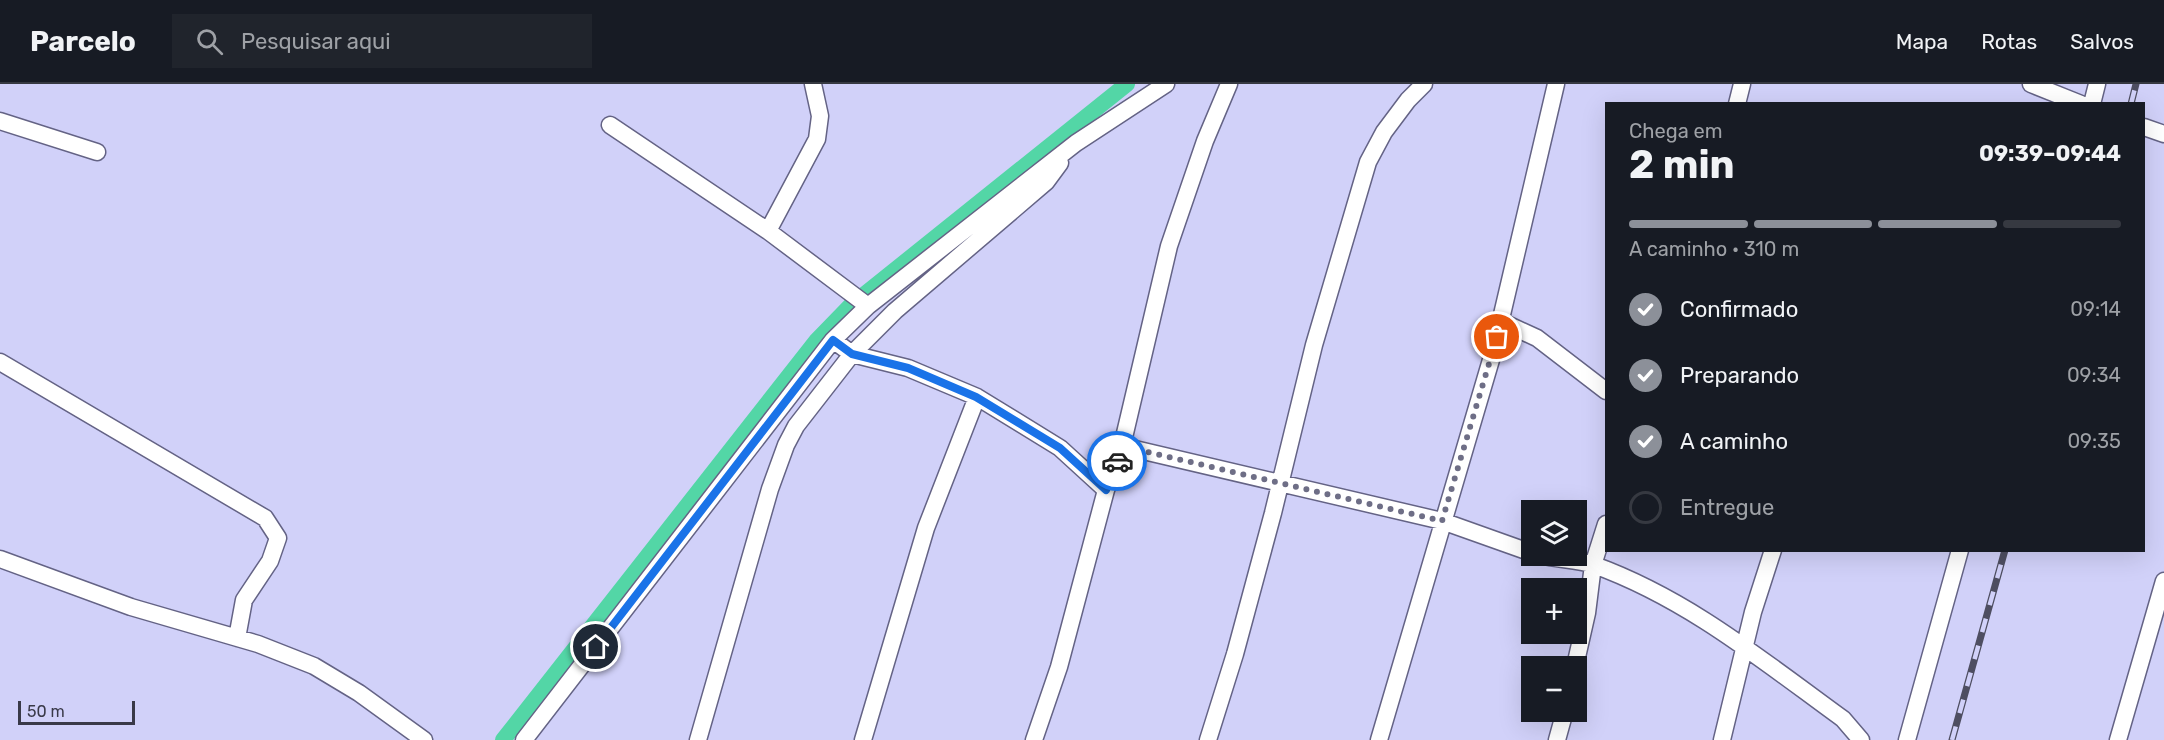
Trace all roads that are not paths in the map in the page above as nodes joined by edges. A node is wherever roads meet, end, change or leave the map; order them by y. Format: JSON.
{"nodes":[{"id":1,"x":813,"y":84,"type":"edge"},
{"id":2,"x":1166,"y":84,"type":"edge"},
{"id":3,"x":1229,"y":84,"type":"edge"},
{"id":4,"x":1424,"y":84,"type":"edge"},
{"id":5,"x":1556,"y":84,"type":"edge"},
{"id":6,"x":1742,"y":84,"type":"edge"},
{"id":7,"x":2031,"y":84,"type":"edge"},
{"id":8,"x":2097,"y":84,"type":"edge"},
{"id":9,"x":1738,"y":102,"type":"edge"},
{"id":10,"x":2076,"y":102,"type":"edge"},
{"id":11,"x":2092,"y":102,"type":"edge"},
{"id":12,"x":0,"y":121,"type":"edge"},
{"id":13,"x":610,"y":125,"type":"dead end"},
{"id":14,"x":2145,"y":127,"type":"edge"},
{"id":15,"x":2164,"y":134,"type":"edge"},
{"id":16,"x":1076,"y":143,"type":"junction"},
{"id":17,"x":97,"y":152,"type":"dead end"},
{"id":18,"x":768,"y":231,"type":"junction"},
{"id":19,"x":868,"y":306,"type":"junction"},
{"id":20,"x":1500,"y":321,"type":"junction"},
{"id":21,"x":833,"y":340,"type":"junction"},
{"id":22,"x":852,"y":354,"type":"junction"},
{"id":23,"x":0,"y":362,"type":"edge"},
{"id":24,"x":1605,"y":390,"type":"edge"},
{"id":25,"x":976,"y":397,"type":"junction"},
{"id":26,"x":1122,"y":446,"type":"junction"},
{"id":27,"x":1281,"y":482,"type":"junction"},
{"id":28,"x":1106,"y":490,"type":"junction"},
{"id":29,"x":1442,"y":521,"type":"junction"},
{"id":30,"x":1605,"y":527,"type":"edge"},
{"id":31,"x":1521,"y":549,"type":"edge"},
{"id":32,"x":1772,"y":552,"type":"edge"},
{"id":33,"x":1959,"y":552,"type":"edge"},
{"id":34,"x":0,"y":559,"type":"edge"},
{"id":35,"x":1587,"y":564,"type":"edge"},
{"id":36,"x":1593,"y":565,"type":"junction"},
{"id":37,"x":2164,"y":582,"type":"edge"},
{"id":38,"x":2160,"y":609,"type":"edge"},
{"id":39,"x":237,"y":638,"type":"junction"},
{"id":40,"x":1744,"y":646,"type":"junction"},
{"id":41,"x":1577,"y":656,"type":"edge"},
{"id":42,"x":1562,"y":722,"type":"edge"},
{"id":43,"x":424,"y":740,"type":"edge"},
{"id":44,"x":524,"y":740,"type":"edge"},
{"id":45,"x":698,"y":740,"type":"edge"},
{"id":46,"x":863,"y":740,"type":"edge"},
{"id":47,"x":1034,"y":740,"type":"edge"},
{"id":48,"x":1208,"y":740,"type":"edge"},
{"id":49,"x":1379,"y":740,"type":"edge"},
{"id":50,"x":1557,"y":740,"type":"edge"},
{"id":51,"x":1722,"y":740,"type":"edge"},
{"id":52,"x":1861,"y":740,"type":"edge"},
{"id":53,"x":1907,"y":740,"type":"edge"},
{"id":54,"x":2118,"y":740,"type":"edge"}],
"edges":[{"from":1,"to":18,"type":"street"},
{"from":2,"to":16,"type":"street"},
{"from":3,"to":26,"type":"street"},
{"from":4,"to":27,"type":"street"},
{"from":5,"to":20,"type":"street"},
{"from":6,"to":9,"type":"street"},
{"from":7,"to":10,"type":"street"},
{"from":8,"to":11,"type":"street"},
{"from":12,"to":17,"type":"street"},
{"from":13,"to":18,"type":"street"},
{"from":14,"to":15,"type":"street"},
{"from":16,"to":19,"type":"street"},
{"from":16,"to":22,"type":"street"},
{"from":18,"to":19,"type":"street"},
{"from":19,"to":21,"type":"street"},
{"from":20,"to":24,"type":"street"},
{"from":20,"to":29,"type":"street"},
{"from":21,"to":22,"type":"street"},
{"from":21,"to":44,"type":"street"},
{"from":22,"to":25,"type":"street"},
{"from":22,"to":45,"type":"street"},
{"from":23,"to":39,"type":"street"},
{"from":25,"to":28,"type":"street"},
{"from":25,"to":46,"type":"street"},
{"from":26,"to":27,"type":"street"},
{"from":26,"to":28,"type":"street"},
{"from":27,"to":29,"type":"street"},
{"from":27,"to":48,"type":"street"},
{"from":28,"to":47,"type":"street"},
{"from":29,"to":31,"type":"street"},
{"from":29,"to":49,"type":"street"},
{"from":30,"to":36,"type":"street"},
{"from":32,"to":40,"type":"street"},
{"from":33,"to":53,"type":"street"},
{"from":34,"to":39,"type":"street"},
{"from":35,"to":36,"type":"street"},
{"from":36,"to":40,"type":"street"},
{"from":36,"to":41,"type":"street"},
{"from":37,"to":38,"type":"street"},
{"from":38,"to":54,"type":"street"},
{"from":39,"to":43,"type":"street"},
{"from":40,"to":51,"type":"street"},
{"from":40,"to":52,"type":"street"},
{"from":42,"to":50,"type":"street"}]}
